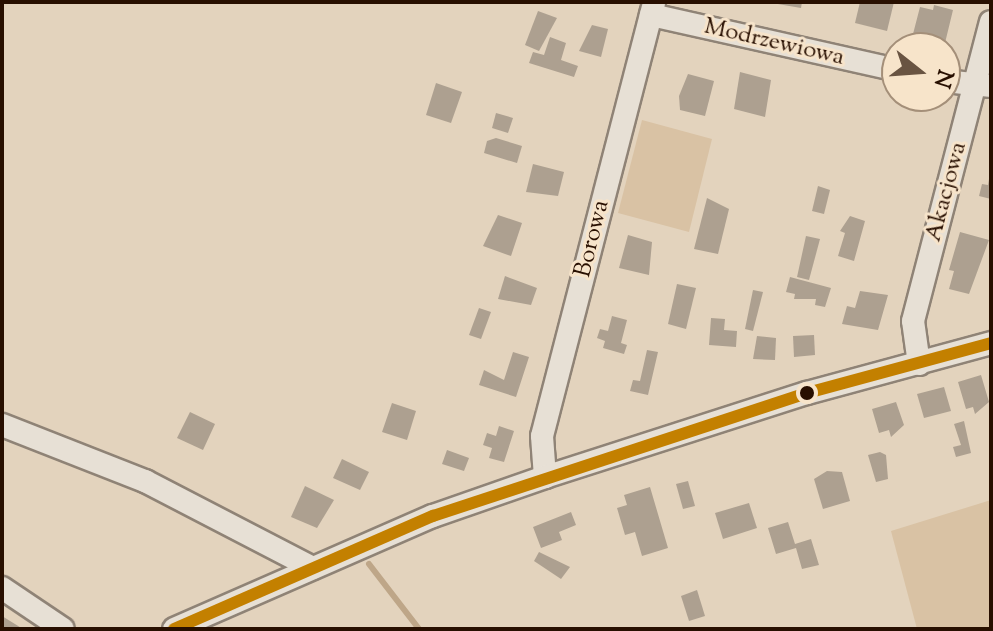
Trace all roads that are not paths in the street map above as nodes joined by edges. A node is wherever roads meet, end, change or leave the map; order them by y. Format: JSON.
{"nodes":[{"id":1,"x":652,"y":9,"type":"edge"},
{"id":2,"x":991,"y":22,"type":"edge"},
{"id":3,"x":881,"y":66,"type":"edge"},
{"id":4,"x":961,"y":84,"type":"edge"},
{"id":5,"x":983,"y":87,"type":"edge"},
{"id":6,"x":991,"y":343,"type":"edge"},
{"id":7,"x":919,"y":364,"type":"junction"},
{"id":8,"x":2,"y":425,"type":"edge"},
{"id":9,"x":545,"y":477,"type":"junction"},
{"id":10,"x":313,"y":568,"type":"junction"},
{"id":11,"x":2,"y":588,"type":"edge"},
{"id":12,"x":63,"y":629,"type":"edge"},
{"id":13,"x":174,"y":629,"type":"edge"}],
"edges":[{"from":1,"to":3,"type":"street","name":"Modrzewiowa"},
{"from":1,"to":9,"type":"street","name":"Borowa"},
{"from":2,"to":5,"type":"street","name":"Akacjowa"},
{"from":4,"to":5,"type":"street"},
{"from":5,"to":7,"type":"street","name":"Akacjowa"},
{"from":6,"to":7,"type":"street"},
{"from":7,"to":9,"type":"street"},
{"from":8,"to":10,"type":"street"},
{"from":9,"to":10,"type":"street"},
{"from":10,"to":13,"type":"street"},
{"from":11,"to":12,"type":"street"}]}
